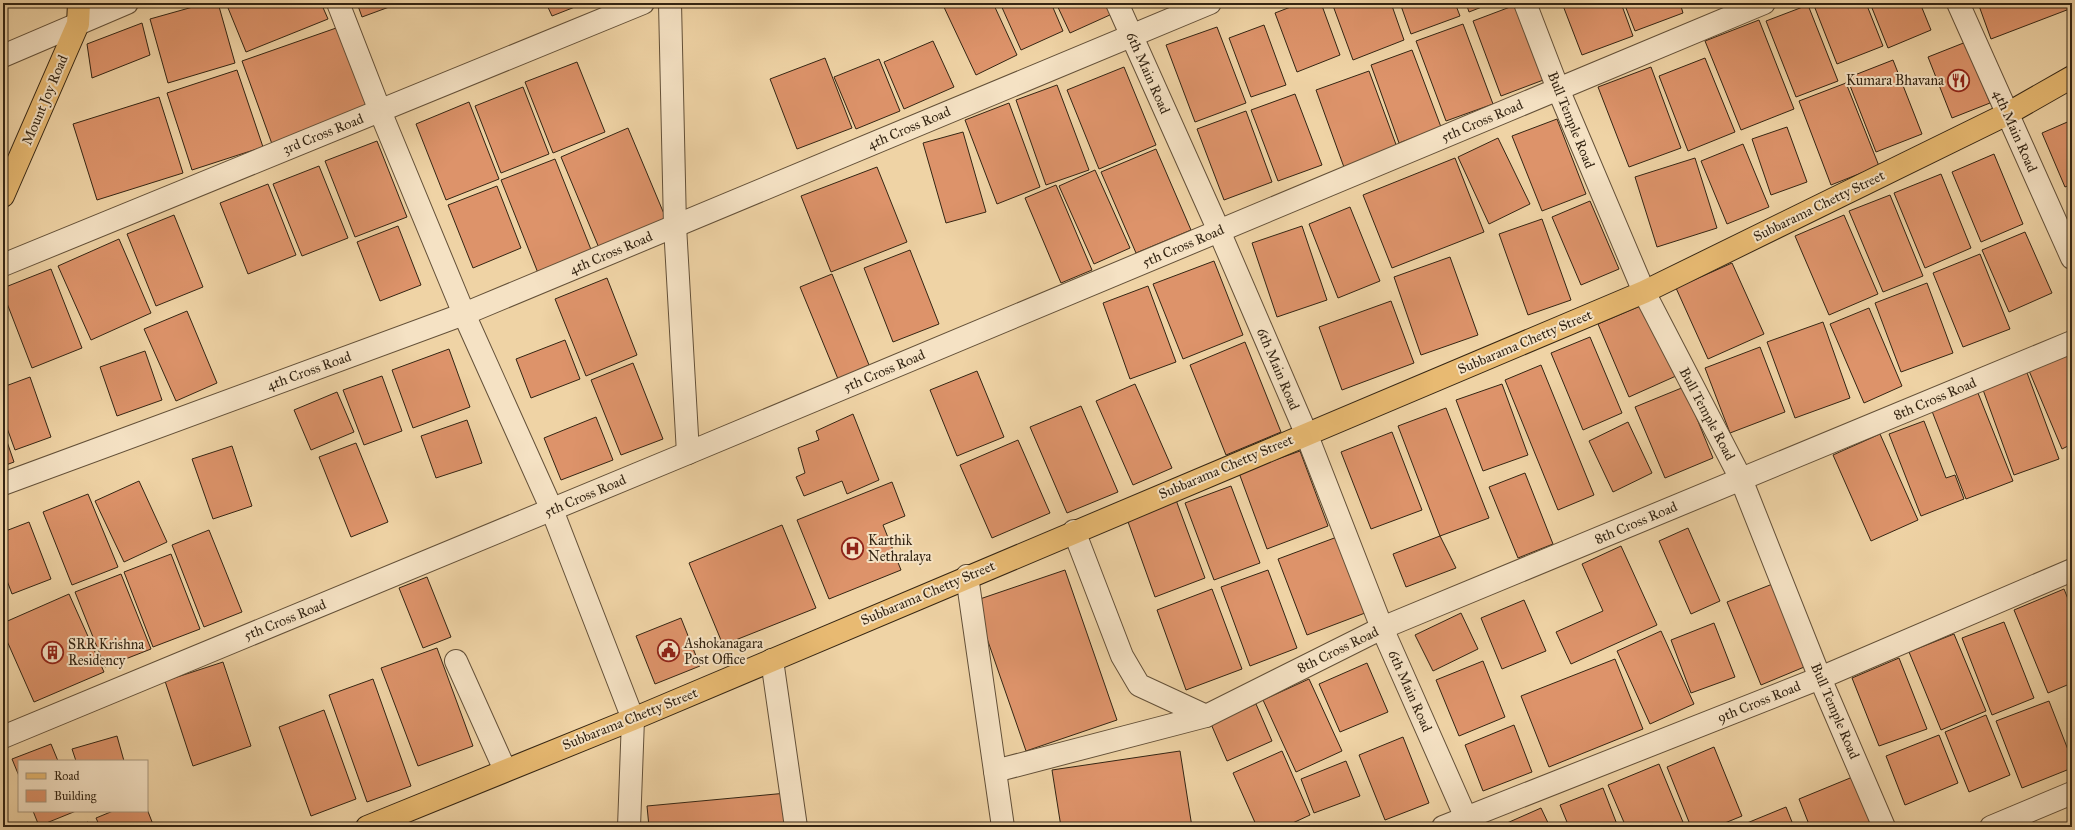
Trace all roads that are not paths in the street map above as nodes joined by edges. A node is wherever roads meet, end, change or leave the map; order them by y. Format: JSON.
{"nodes":[{"id":1,"x":80,"y":3,"type":"edge"},
{"id":2,"x":127,"y":3,"type":"edge"},
{"id":3,"x":338,"y":3,"type":"edge"},
{"id":4,"x":643,"y":3,"type":"edge"},
{"id":5,"x":670,"y":3,"type":"edge"},
{"id":6,"x":1117,"y":3,"type":"edge"},
{"id":7,"x":1210,"y":3,"type":"edge"},
{"id":8,"x":1525,"y":3,"type":"edge"},
{"id":9,"x":1764,"y":3,"type":"edge"},
{"id":10,"x":1958,"y":3,"type":"edge"},
{"id":11,"x":78,"y":24,"type":"junction"},
{"id":12,"x":1130,"y":35,"type":"junction"},
{"id":13,"x":3,"y":56,"type":"edge"},
{"id":14,"x":2072,"y":77,"type":"edge"},
{"id":15,"x":1558,"y":90,"type":"junction"},
{"id":16,"x":380,"y":111,"type":"junction"},
{"id":17,"x":2007,"y":114,"type":"junction"},
{"id":18,"x":3,"y":196,"type":"edge"},
{"id":19,"x":675,"y":226,"type":"junction"},
{"id":20,"x":1219,"y":231,"type":"junction"},
{"id":21,"x":2072,"y":258,"type":"edge"},
{"id":22,"x":3,"y":265,"type":"edge"},
{"id":23,"x":1644,"y":292,"type":"junction"},
{"id":24,"x":464,"y":314,"type":"junction"},
{"id":25,"x":2072,"y":342,"type":"edge"},
{"id":26,"x":1306,"y":433,"type":"junction"},
{"id":27,"x":688,"y":453,"type":"junction"},
{"id":28,"x":1742,"y":479,"type":"junction"},
{"id":29,"x":3,"y":484,"type":"edge"},
{"id":30,"x":552,"y":510,"type":"junction"},
{"id":31,"x":1074,"y":531,"type":"junction"},
{"id":32,"x":2072,"y":570,"type":"edge"},
{"id":33,"x":967,"y":576,"type":"junction"},
{"id":34,"x":1382,"y":628,"type":"junction"},
{"id":35,"x":772,"y":660,"type":"junction"},
{"id":36,"x":456,"y":661,"type":"dead end"},
{"id":37,"x":1820,"y":678,"type":"junction"},
{"id":38,"x":1206,"y":716,"type":"junction"},
{"id":39,"x":633,"y":719,"type":"junction"},
{"id":40,"x":3,"y":737,"type":"edge"},
{"id":41,"x":505,"y":770,"type":"junction"},
{"id":42,"x":995,"y":771,"type":"junction"},
{"id":43,"x":2072,"y":793,"type":"edge"},
{"id":44,"x":1468,"y":823,"type":"edge"},
{"id":45,"x":367,"y":827,"type":"edge"},
{"id":46,"x":629,"y":827,"type":"edge"},
{"id":47,"x":796,"y":827,"type":"edge"},
{"id":48,"x":1003,"y":827,"type":"edge"},
{"id":49,"x":1443,"y":827,"type":"edge"},
{"id":50,"x":1884,"y":827,"type":"edge"},
{"id":51,"x":1991,"y":827,"type":"edge"}],
"edges":[{"from":1,"to":11,"type":"main road","name":"Mount Joy Road"},
{"from":2,"to":11,"type":"street"},
{"from":3,"to":16,"type":"street"},
{"from":4,"to":16,"type":"street","name":"3rd Cross Road"},
{"from":5,"to":19,"type":"street"},
{"from":6,"to":12,"type":"street","name":"6th Main Road"},
{"from":7,"to":12,"type":"street","name":"4th Cross Road"},
{"from":8,"to":15,"type":"street","name":"Bull Temple Road"},
{"from":9,"to":15,"type":"street","name":"5th Cross Road"},
{"from":10,"to":17,"type":"street","name":"4th Main Road"},
{"from":11,"to":13,"type":"street"},
{"from":11,"to":18,"type":"main road","name":"Mount Joy Road"},
{"from":12,"to":19,"type":"street","name":"4th Cross Road"},
{"from":12,"to":20,"type":"street","name":"6th Main Road"},
{"from":14,"to":17,"type":"main road","name":"Subbarama Chetty Street"},
{"from":15,"to":20,"type":"street","name":"5th Cross Road"},
{"from":15,"to":23,"type":"street","name":"Bull Temple Road"},
{"from":16,"to":22,"type":"street","name":"3rd Cross Road"},
{"from":16,"to":24,"type":"street"},
{"from":17,"to":21,"type":"street","name":"4th Main Road"},
{"from":17,"to":23,"type":"main road","name":"Subbarama Chetty Street"},
{"from":19,"to":24,"type":"street","name":"4th Cross Road"},
{"from":19,"to":27,"type":"street"},
{"from":20,"to":26,"type":"street","name":"6th Main Road"},
{"from":20,"to":27,"type":"street","name":"5th Cross Road"},
{"from":23,"to":26,"type":"main road","name":"Subbarama Chetty Street"},
{"from":23,"to":28,"type":"street","name":"Bull Temple Road"},
{"from":24,"to":29,"type":"street","name":"4th Cross Road"},
{"from":24,"to":30,"type":"street"},
{"from":25,"to":28,"type":"street","name":"8th Cross Road"},
{"from":26,"to":31,"type":"main road","name":"Subbarama Chetty Street"},
{"from":26,"to":34,"type":"street","name":"6th Main Road"},
{"from":27,"to":30,"type":"street","name":"5th Cross Road"},
{"from":28,"to":34,"type":"street","name":"8th Cross Road"},
{"from":28,"to":37,"type":"street","name":"Bull Temple Road"},
{"from":30,"to":39,"type":"street"},
{"from":30,"to":40,"type":"street","name":"5th Cross Road"},
{"from":31,"to":33,"type":"main road","name":"Subbarama Chetty Street"},
{"from":31,"to":38,"type":"street"},
{"from":32,"to":37,"type":"street","name":"9th Cross Road"},
{"from":33,"to":35,"type":"main road","name":"Subbarama Chetty Street"},
{"from":33,"to":42,"type":"street"},
{"from":34,"to":38,"type":"street","name":"8th Cross Road"},
{"from":34,"to":44,"type":"street","name":"6th Main Road"},
{"from":35,"to":39,"type":"main road","name":"Subbarama Chetty Street"},
{"from":35,"to":47,"type":"street"},
{"from":36,"to":41,"type":"street"},
{"from":37,"to":44,"type":"street","name":"9th Cross Road"},
{"from":37,"to":50,"type":"street","name":"Bull Temple Road"},
{"from":38,"to":42,"type":"street","name":"8th Cross Road"},
{"from":39,"to":41,"type":"main road","name":"Subbarama Chetty Street"},
{"from":39,"to":46,"type":"street"},
{"from":41,"to":45,"type":"main road","name":"Subbarama Chetty Street"},
{"from":42,"to":48,"type":"street"},
{"from":43,"to":51,"type":"street"},
{"from":44,"to":49,"type":"street","name":"9th Cross Road"}]}
